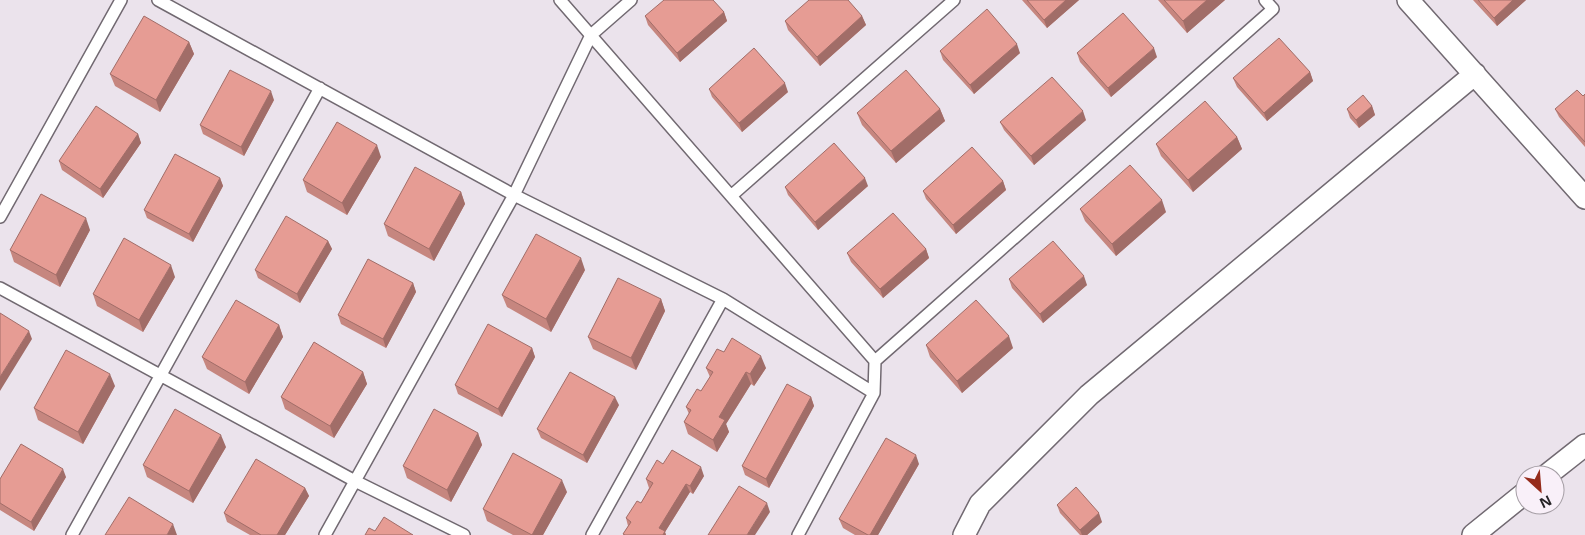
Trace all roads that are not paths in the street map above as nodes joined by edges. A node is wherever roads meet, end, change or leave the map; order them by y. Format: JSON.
{"nodes":[{"id":1,"x":121,"y":0,"type":"edge"},
{"id":2,"x":158,"y":0,"type":"edge"},
{"id":3,"x":560,"y":0,"type":"edge"},
{"id":4,"x":631,"y":0,"type":"edge"},
{"id":5,"x":954,"y":0,"type":"edge"},
{"id":6,"x":1265,"y":0,"type":"edge"},
{"id":7,"x":1408,"y":0,"type":"edge"},
{"id":8,"x":591,"y":35,"type":"junction"},
{"id":9,"x":1474,"y":74,"type":"junction"},
{"id":10,"x":320,"y":88,"type":"junction"},
{"id":11,"x":514,"y":195,"type":"junction"},
{"id":12,"x":731,"y":196,"type":"junction"},
{"id":13,"x":1585,"y":198,"type":"edge"},
{"id":14,"x":0,"y":217,"type":"edge"},
{"id":15,"x":0,"y":288,"type":"edge"},
{"id":16,"x":723,"y":299,"type":"junction"},
{"id":17,"x":875,"y":360,"type":"junction"},
{"id":18,"x":161,"y":376,"type":"junction"},
{"id":19,"x":874,"y":393,"type":"junction"},
{"id":20,"x":1585,"y":444,"type":"edge"},
{"id":21,"x":1559,"y":465,"type":"edge"},
{"id":22,"x":355,"y":481,"type":"junction"},
{"id":23,"x":1515,"y":501,"type":"edge"},
{"id":24,"x":72,"y":535,"type":"edge"},
{"id":25,"x":325,"y":535,"type":"edge"},
{"id":26,"x":464,"y":535,"type":"edge"},
{"id":27,"x":592,"y":535,"type":"edge"},
{"id":28,"x":798,"y":535,"type":"edge"},
{"id":29,"x":964,"y":535,"type":"edge"},
{"id":30,"x":1473,"y":535,"type":"edge"}],
"edges":[{"from":1,"to":14,"type":"lane"},
{"from":2,"to":10,"type":"lane"},
{"from":3,"to":8,"type":"lane"},
{"from":4,"to":8,"type":"lane"},
{"from":5,"to":12,"type":"lane"},
{"from":6,"to":17,"type":"lane"},
{"from":7,"to":9,"type":"street"},
{"from":8,"to":11,"type":"lane"},
{"from":8,"to":12,"type":"lane"},
{"from":9,"to":13,"type":"street"},
{"from":9,"to":29,"type":"street"},
{"from":10,"to":11,"type":"lane"},
{"from":10,"to":18,"type":"lane"},
{"from":11,"to":16,"type":"lane"},
{"from":11,"to":22,"type":"lane"},
{"from":12,"to":17,"type":"lane"},
{"from":15,"to":18,"type":"lane"},
{"from":16,"to":19,"type":"lane"},
{"from":16,"to":27,"type":"lane"},
{"from":17,"to":19,"type":"lane"},
{"from":18,"to":22,"type":"lane"},
{"from":18,"to":24,"type":"lane"},
{"from":19,"to":28,"type":"lane"},
{"from":20,"to":21,"type":"street"},
{"from":22,"to":25,"type":"lane"},
{"from":22,"to":26,"type":"lane"},
{"from":23,"to":30,"type":"street"}]}
